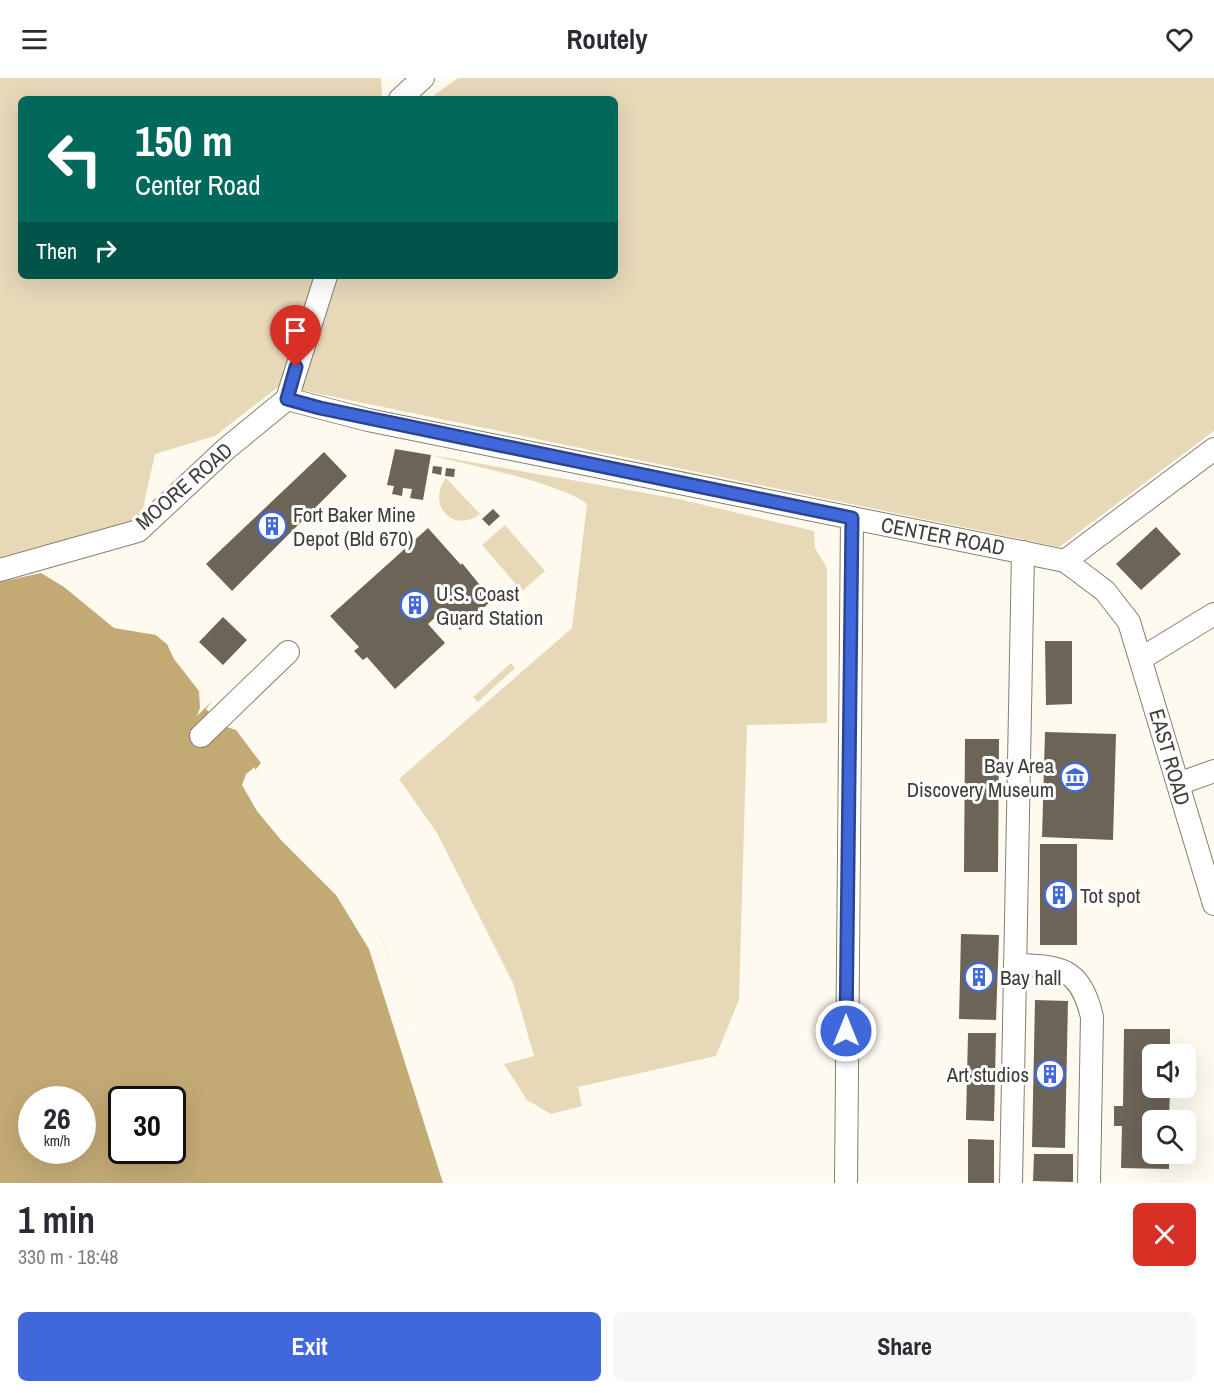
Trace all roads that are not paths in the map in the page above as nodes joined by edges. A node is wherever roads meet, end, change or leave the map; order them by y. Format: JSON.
{"nodes":[{"id":1,"x":423,"y":78,"type":"edge"},
{"id":2,"x":403,"y":96,"type":"edge"},
{"id":3,"x":325,"y":279,"type":"edge"},
{"id":4,"x":287,"y":399,"type":"junction"},
{"id":5,"x":1214,"y":449,"type":"edge"},
{"id":6,"x":852,"y":518,"type":"junction"},
{"id":7,"x":1023,"y":552,"type":"junction"},
{"id":8,"x":1065,"y":561,"type":"junction"},
{"id":9,"x":0,"y":570,"type":"edge"},
{"id":10,"x":1123,"y":611,"type":"joint"},
{"id":11,"x":1214,"y":614,"type":"edge"},
{"id":12,"x":288,"y":652,"type":"dead end"},
{"id":13,"x":1142,"y":658,"type":"junction"},
{"id":14,"x":201,"y":736,"type":"dead end"},
{"id":15,"x":1214,"y":771,"type":"edge"},
{"id":16,"x":1178,"y":784,"type":"junction"},
{"id":17,"x":1214,"y":904,"type":"edge"},
{"id":18,"x":1015,"y":965,"type":"junction"},
{"id":19,"x":846,"y":1183,"type":"edge"},
{"id":20,"x":1011,"y":1183,"type":"edge"},
{"id":21,"x":1089,"y":1183,"type":"edge"}],
"edges":[{"from":1,"to":2,"type":"street"},
{"from":3,"to":4,"type":"street"},
{"from":4,"to":6,"type":"street","name":"CENTER ROAD"},
{"from":4,"to":9,"type":"street","name":"MOORE ROAD"},
{"from":5,"to":8,"type":"street"},
{"from":6,"to":7,"type":"street","name":"CENTER ROAD"},
{"from":6,"to":19,"type":"street"},
{"from":7,"to":8,"type":"street","name":"CENTER ROAD"},
{"from":7,"to":18,"type":"street"},
{"from":8,"to":10,"type":"street","name":"CENTER ROAD"},
{"from":10,"to":13,"type":"street","name":"EAST ROAD"},
{"from":11,"to":13,"type":"street"},
{"from":12,"to":14,"type":"street"},
{"from":13,"to":16,"type":"street","name":"EAST ROAD"},
{"from":15,"to":16,"type":"street"},
{"from":16,"to":17,"type":"street","name":"EAST ROAD"},
{"from":18,"to":20,"type":"street"},
{"from":18,"to":21,"type":"street"}]}
